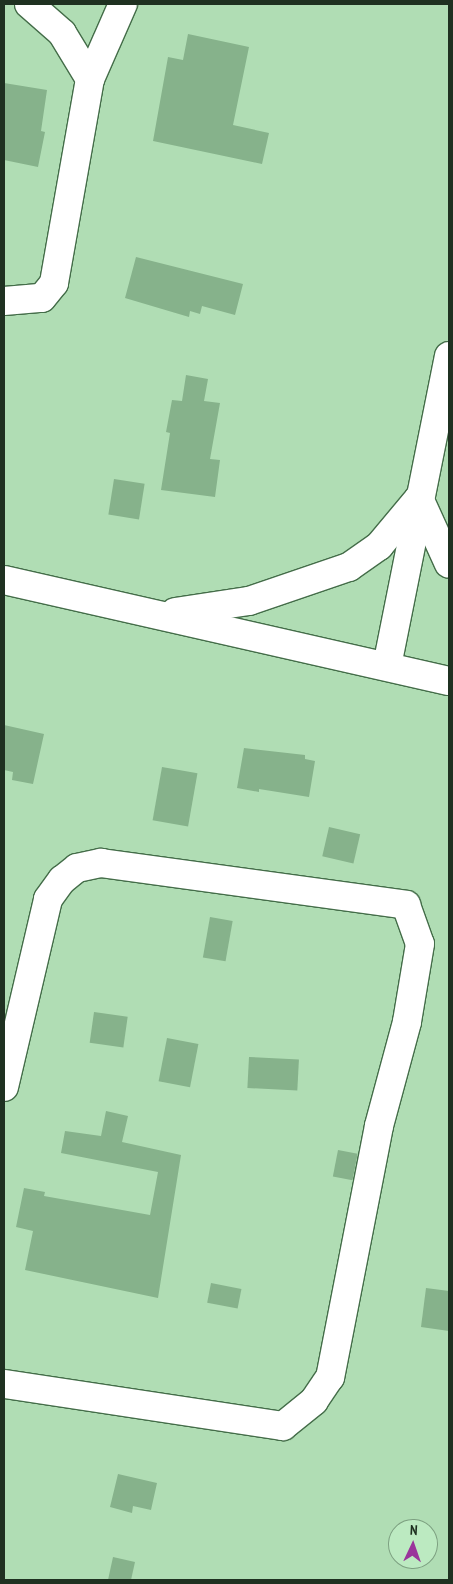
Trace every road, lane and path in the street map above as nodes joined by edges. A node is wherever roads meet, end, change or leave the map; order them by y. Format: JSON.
{"nodes":[{"id":1,"x":29,"y":4,"type":"edge"},
{"id":2,"x":123,"y":4,"type":"edge"},
{"id":3,"x":90,"y":79,"type":"junction"},
{"id":4,"x":4,"y":301,"type":"edge"},
{"id":5,"x":449,"y":356,"type":"edge"},
{"id":6,"x":419,"y":498,"type":"junction"},
{"id":7,"x":449,"y":564,"type":"edge"},
{"id":8,"x":4,"y":580,"type":"edge"},
{"id":9,"x":161,"y":614,"type":"junction"},
{"id":10,"x":387,"y":666,"type":"junction"},
{"id":11,"x":449,"y":682,"type":"edge"},
{"id":12,"x":4,"y":1087,"type":"edge"},
{"id":13,"x":4,"y":1384,"type":"edge"}],
"edges":[{"from":1,"to":3,"type":"street"},
{"from":2,"to":3,"type":"street"},
{"from":3,"to":4,"type":"street"},
{"from":5,"to":6,"type":"street"},
{"from":6,"to":7,"type":"street"},
{"from":6,"to":9,"type":"street"},
{"from":6,"to":10,"type":"street"},
{"from":8,"to":9,"type":"street"},
{"from":9,"to":10,"type":"street"},
{"from":10,"to":11,"type":"street"},
{"from":12,"to":13,"type":"street"}]}
